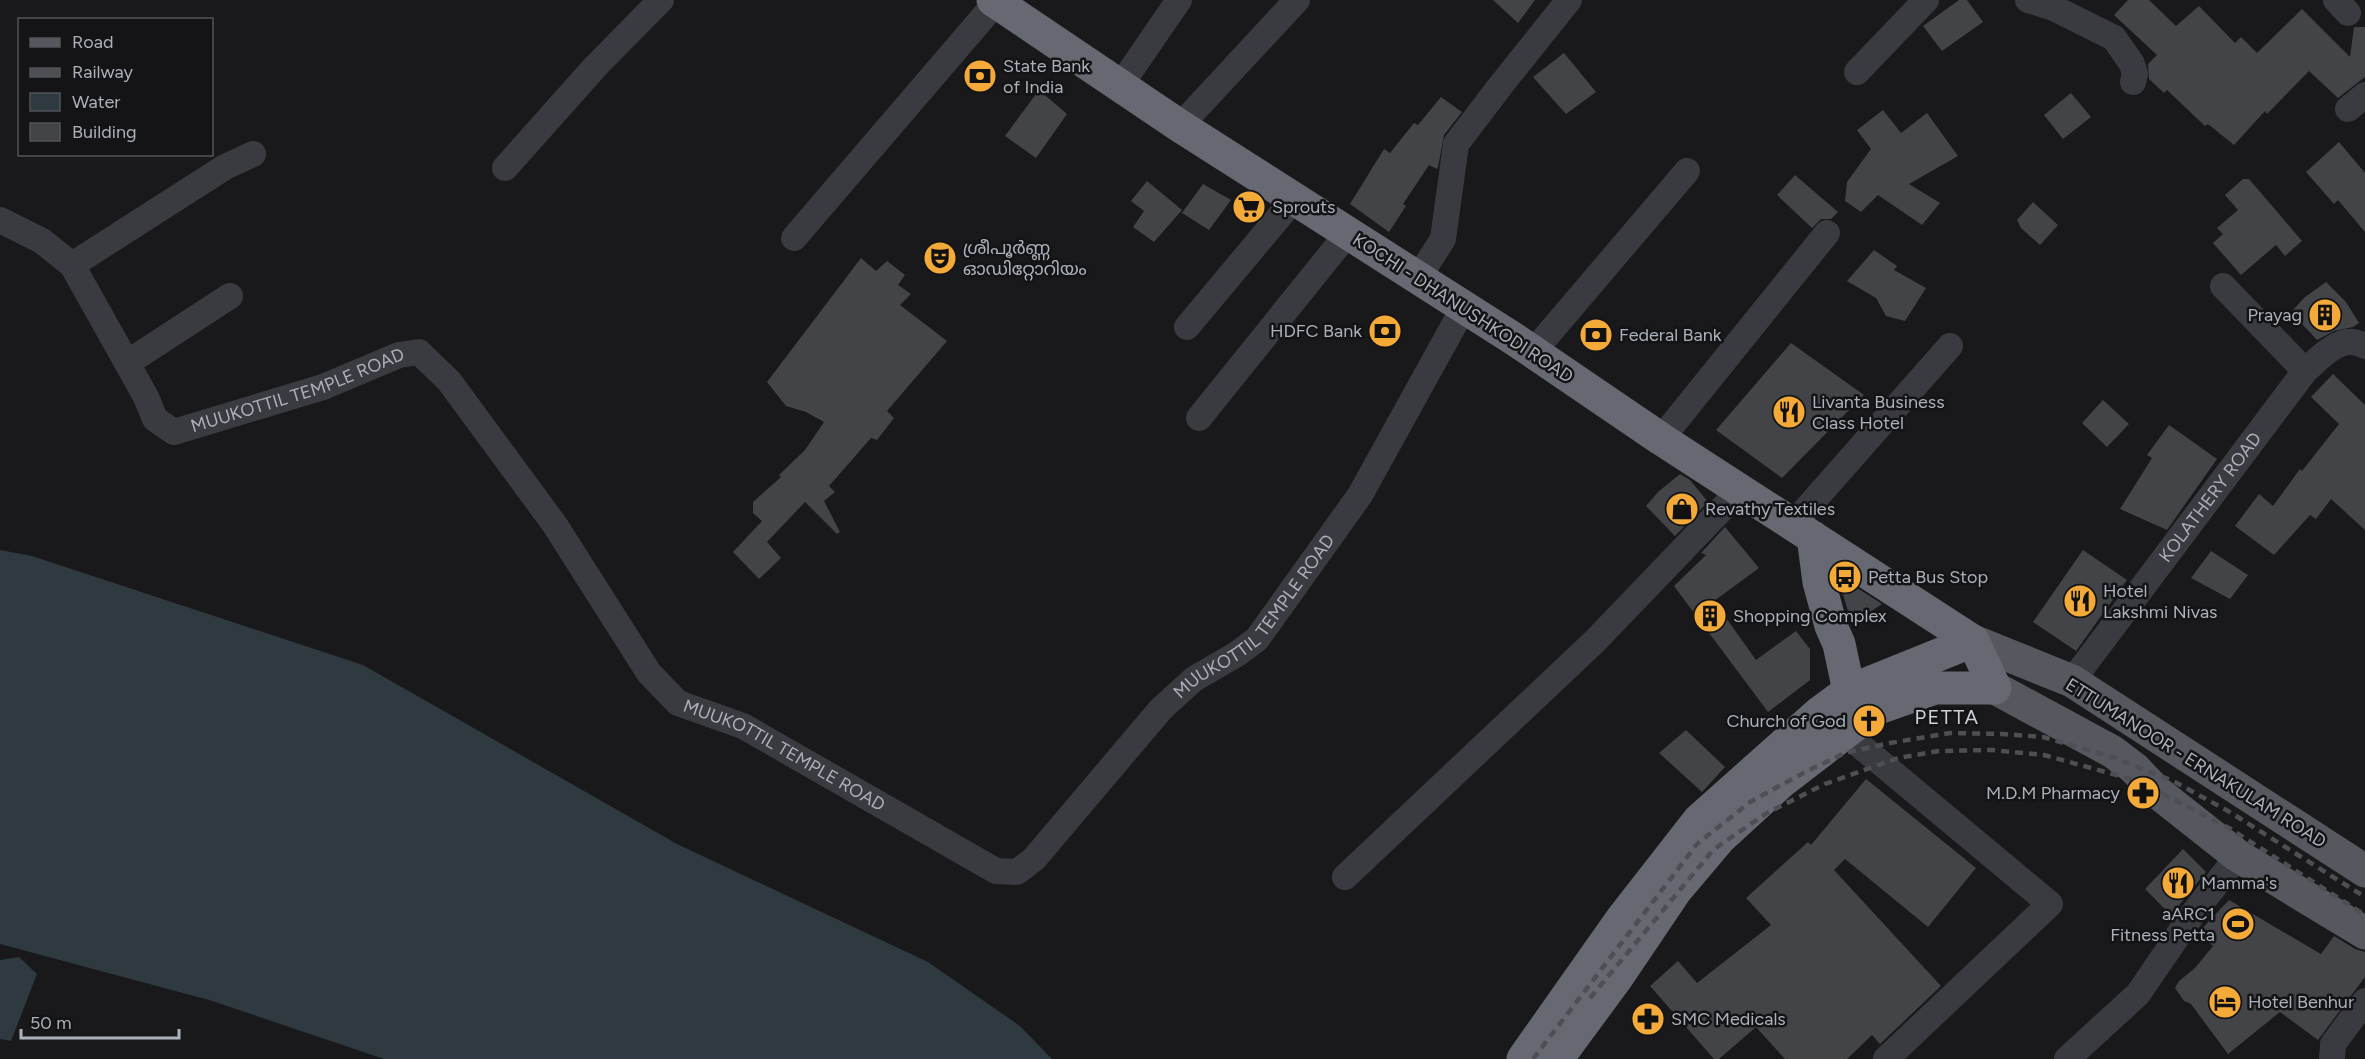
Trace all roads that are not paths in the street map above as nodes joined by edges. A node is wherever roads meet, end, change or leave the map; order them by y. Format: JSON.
{"nodes":[{"id":1,"x":661,"y":0,"type":"edge"},
{"id":2,"x":1179,"y":0,"type":"edge"},
{"id":3,"x":1297,"y":0,"type":"edge"},
{"id":4,"x":1569,"y":0,"type":"edge"},
{"id":5,"x":1926,"y":0,"type":"edge"},
{"id":6,"x":2028,"y":0,"type":"edge"},
{"id":7,"x":996,"y":1,"type":"edge"},
{"id":8,"x":1857,"y":72,"type":"dead end"},
{"id":9,"x":2133,"y":82,"type":"dead end"},
{"id":10,"x":1120,"y":86,"type":"junction"},
{"id":11,"x":1180,"y":126,"type":"junction"},
{"id":12,"x":254,"y":154,"type":"dead end"},
{"id":13,"x":505,"y":168,"type":"dead end"},
{"id":14,"x":1687,"y":171,"type":"dead end"},
{"id":15,"x":1294,"y":199,"type":"junction"},
{"id":16,"x":0,"y":220,"type":"edge"},
{"id":17,"x":1348,"y":233,"type":"junction"},
{"id":18,"x":1827,"y":233,"type":"dead end"},
{"id":19,"x":794,"y":238,"type":"dead end"},
{"id":20,"x":72,"y":265,"type":"junction"},
{"id":21,"x":1418,"y":278,"type":"junction"},
{"id":22,"x":2223,"y":286,"type":"dead end"},
{"id":23,"x":231,"y":296,"type":"dead end"},
{"id":24,"x":1464,"y":307,"type":"junction"},
{"id":25,"x":1187,"y":327,"type":"dead end"},
{"id":26,"x":1950,"y":346,"type":"dead end"},
{"id":27,"x":2365,"y":346,"type":"edge"},
{"id":28,"x":1533,"y":352,"type":"junction"},
{"id":29,"x":127,"y":363,"type":"junction"},
{"id":30,"x":2306,"y":371,"type":"junction"},
{"id":31,"x":1199,"y":418,"type":"dead end"},
{"id":32,"x":1661,"y":439,"type":"junction"},
{"id":33,"x":1740,"y":490,"type":"junction"},
{"id":34,"x":1807,"y":541,"type":"junction"},
{"id":35,"x":1973,"y":641,"type":"junction"},
{"id":36,"x":2072,"y":681,"type":"junction"},
{"id":37,"x":1995,"y":688,"type":"junction"},
{"id":38,"x":1853,"y":713,"type":"junction"},
{"id":39,"x":2238,"y":856,"type":"junction"},
{"id":40,"x":2365,"y":871,"type":"edge"},
{"id":41,"x":1346,"y":877,"type":"dead end"},
{"id":42,"x":2365,"y":933,"type":"edge"},
{"id":43,"x":2365,"y":1001,"type":"edge"},
{"id":44,"x":1523,"y":1059,"type":"edge"},
{"id":45,"x":1557,"y":1059,"type":"edge"},
{"id":46,"x":1886,"y":1059,"type":"edge"},
{"id":47,"x":2067,"y":1059,"type":"edge"},
{"id":48,"x":2332,"y":1059,"type":"edge"}],
"edges":[{"from":1,"to":13,"type":"street"},
{"from":2,"to":10,"type":"street"},
{"from":3,"to":11,"type":"street"},
{"from":4,"to":21,"type":"street"},
{"from":5,"to":8,"type":"street"},
{"from":6,"to":9,"type":"street"},
{"from":7,"to":10,"type":"highway","name":"KOCHI - DHANUSHKODI ROAD"},
{"from":7,"to":19,"type":"street"},
{"from":10,"to":11,"type":"highway","name":"KOCHI - DHANUSHKODI ROAD"},
{"from":11,"to":15,"type":"highway","name":"KOCHI - DHANUSHKODI ROAD"},
{"from":12,"to":20,"type":"street"},
{"from":14,"to":28,"type":"street"},
{"from":15,"to":17,"type":"highway","name":"KOCHI - DHANUSHKODI ROAD"},
{"from":15,"to":25,"type":"street"},
{"from":16,"to":20,"type":"street","name":"MUUKOTTIL TEMPLE ROAD"},
{"from":17,"to":21,"type":"highway","name":"KOCHI - DHANUSHKODI ROAD"},
{"from":17,"to":31,"type":"street"},
{"from":18,"to":32,"type":"street"},
{"from":20,"to":29,"type":"street","name":"MUUKOTTIL TEMPLE ROAD"},
{"from":21,"to":24,"type":"highway","name":"KOCHI - DHANUSHKODI ROAD"},
{"from":22,"to":30,"type":"street"},
{"from":23,"to":29,"type":"street"},
{"from":24,"to":28,"type":"highway","name":"KOCHI - DHANUSHKODI ROAD"},
{"from":24,"to":29,"type":"street","name":"MUUKOTTIL TEMPLE ROAD"},
{"from":26,"to":34,"type":"street"},
{"from":27,"to":30,"type":"street","name":"KOLATHERY ROAD"},
{"from":28,"to":32,"type":"highway","name":"KOCHI - DHANUSHKODI ROAD"},
{"from":30,"to":36,"type":"street","name":"KOLATHERY ROAD"},
{"from":32,"to":33,"type":"highway","name":"KOCHI - DHANUSHKODI ROAD"},
{"from":33,"to":34,"type":"highway","name":"KOCHI - DHANUSHKODI ROAD"},
{"from":33,"to":41,"type":"street"},
{"from":34,"to":35,"type":"highway","name":"KOCHI - DHANUSHKODI ROAD"},
{"from":34,"to":38,"type":"highway"},
{"from":35,"to":36,"type":"main road","name":"ETTUMANOOR - ERNAKULAM ROAD"},
{"from":35,"to":37,"type":"highway"},
{"from":35,"to":38,"type":"highway"},
{"from":36,"to":40,"type":"main road","name":"ETTUMANOOR - ERNAKULAM ROAD"},
{"from":37,"to":38,"type":"highway"},
{"from":37,"to":39,"type":"main road"},
{"from":38,"to":44,"type":"highway"},
{"from":38,"to":45,"type":"highway"},
{"from":38,"to":46,"type":"street"},
{"from":39,"to":42,"type":"main road"},
{"from":39,"to":47,"type":"street"},
{"from":43,"to":48,"type":"street"}]}
